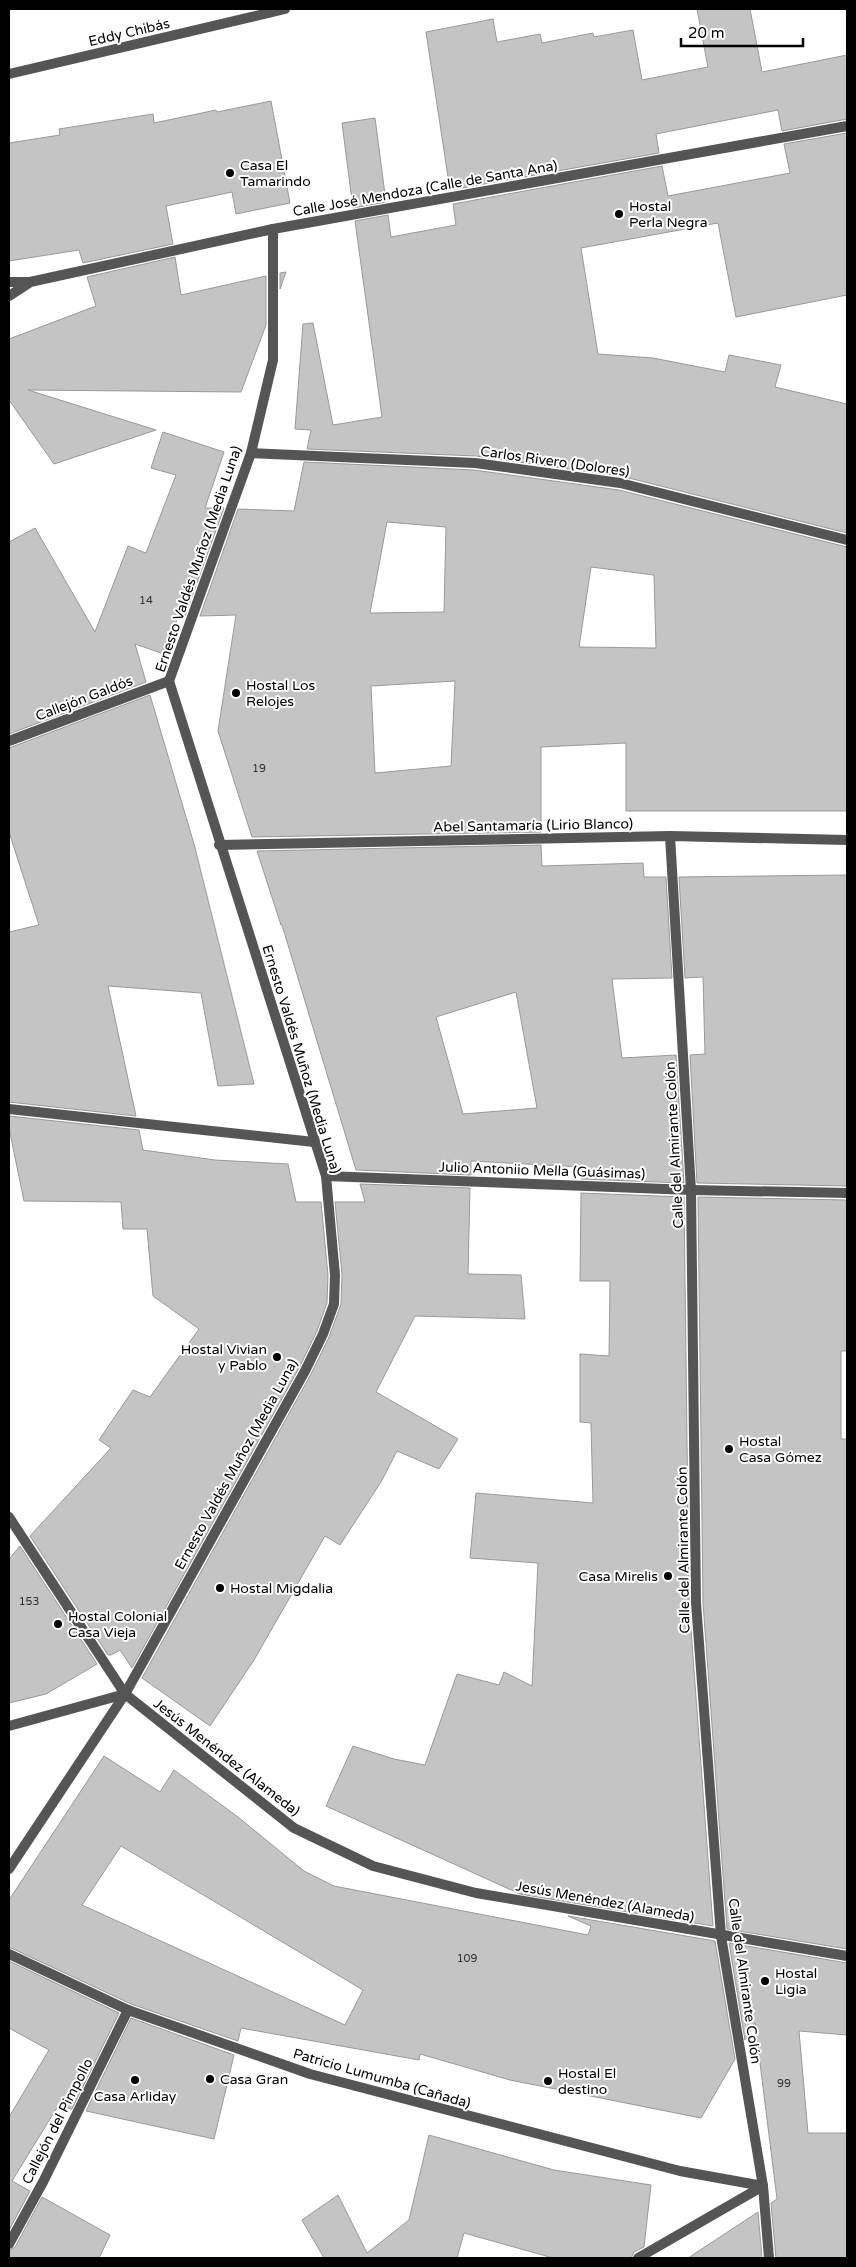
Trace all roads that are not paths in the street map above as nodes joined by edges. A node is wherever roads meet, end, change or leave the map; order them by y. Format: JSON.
{"nodes":[{"id":1,"x":284,"y":9,"type":"edge"},
{"id":2,"x":9,"y":74,"type":"edge"},
{"id":3,"x":847,"y":126,"type":"edge"},
{"id":4,"x":273,"y":228,"type":"junction"},
{"id":5,"x":9,"y":282,"type":"edge"},
{"id":6,"x":30,"y":282,"type":"junction"},
{"id":7,"x":9,"y":296,"type":"edge"},
{"id":8,"x":252,"y":453,"type":"junction"},
{"id":9,"x":847,"y":540,"type":"edge"},
{"id":10,"x":169,"y":681,"type":"junction"},
{"id":11,"x":9,"y":741,"type":"edge"},
{"id":12,"x":670,"y":836,"type":"junction"},
{"id":13,"x":847,"y":840,"type":"edge"},
{"id":14,"x":220,"y":845,"type":"junction"},
{"id":15,"x":9,"y":1109,"type":"edge"},
{"id":16,"x":314,"y":1142,"type":"junction"},
{"id":17,"x":326,"y":1176,"type":"junction"},
{"id":18,"x":691,"y":1190,"type":"junction"},
{"id":19,"x":847,"y":1192,"type":"edge"},
{"id":20,"x":9,"y":1517,"type":"edge"},
{"id":21,"x":125,"y":1694,"type":"junction"},
{"id":22,"x":9,"y":1726,"type":"edge"},
{"id":23,"x":9,"y":1869,"type":"edge"},
{"id":24,"x":722,"y":1936,"type":"junction"},
{"id":25,"x":9,"y":1954,"type":"edge"},
{"id":26,"x":847,"y":1956,"type":"edge"},
{"id":27,"x":128,"y":2010,"type":"junction"},
{"id":28,"x":763,"y":2186,"type":"junction"},
{"id":29,"x":9,"y":2244,"type":"edge"},
{"id":30,"x":638,"y":2258,"type":"edge"},
{"id":31,"x":769,"y":2258,"type":"edge"}],
"edges":[{"from":1,"to":2,"type":"street","name":"Eddy Chibás"},
{"from":3,"to":4,"type":"street","name":"Calle José Mendoza (Calle de Santa Ana)"},
{"from":4,"to":6,"type":"street","name":"Calle José Mendoza (Calle de Santa Ana)"},
{"from":4,"to":8,"type":"street","name":"Ernesto Valdés Muñoz (Media Luna)"},
{"from":5,"to":6,"type":"street","name":"Calle José Mendoza (Calle de Santa Ana)"},
{"from":6,"to":7,"type":"street"},
{"from":8,"to":9,"type":"street","name":"Carlos Rivero (Dolores)"},
{"from":8,"to":10,"type":"street","name":"Ernesto Valdés Muñoz (Media Luna)"},
{"from":10,"to":11,"type":"street","name":"Callejón Galdós"},
{"from":10,"to":14,"type":"street","name":"Ernesto Valdés Muñoz (Media Luna)"},
{"from":12,"to":13,"type":"street","name":"Abel Santamaría (Lirio Blanco)"},
{"from":12,"to":14,"type":"street","name":"Abel Santamaría (Lirio Blanco)"},
{"from":12,"to":18,"type":"street","name":"Calle del Almirante Colón"},
{"from":14,"to":16,"type":"street","name":"Ernesto Valdés Muñoz (Media Luna)"},
{"from":15,"to":16,"type":"street"},
{"from":16,"to":17,"type":"street","name":"Ernesto Valdés Muñoz (Media Luna)"},
{"from":17,"to":18,"type":"street","name":"Julio Antoniio Mella (Guásimas)"},
{"from":17,"to":21,"type":"street","name":"Ernesto Valdés Muñoz (Media Luna)"},
{"from":18,"to":19,"type":"street","name":"Julio Antoniio Mella (Guásimas)"},
{"from":18,"to":24,"type":"street","name":"Calle del Almirante Colón"},
{"from":20,"to":21,"type":"street","name":"Jesús Menéndez (Alameda)"},
{"from":21,"to":22,"type":"street"},
{"from":21,"to":23,"type":"street","name":"Ernesto Valdés Muñoz (Media Luna)"},
{"from":21,"to":24,"type":"street","name":"Jesús Menéndez (Alameda)"},
{"from":24,"to":26,"type":"street","name":"Jesús Menéndez (Alameda)"},
{"from":24,"to":28,"type":"street","name":"Calle del Almirante Colón"},
{"from":25,"to":27,"type":"street","name":"Patricio Lumumba (Cañada)"},
{"from":27,"to":28,"type":"street","name":"Patricio Lumumba (Cañada)"},
{"from":27,"to":29,"type":"street","name":"Callejón del Pimpollo"},
{"from":28,"to":30,"type":"street"},
{"from":28,"to":31,"type":"street","name":"Calle del Almirante Colón"}]}
